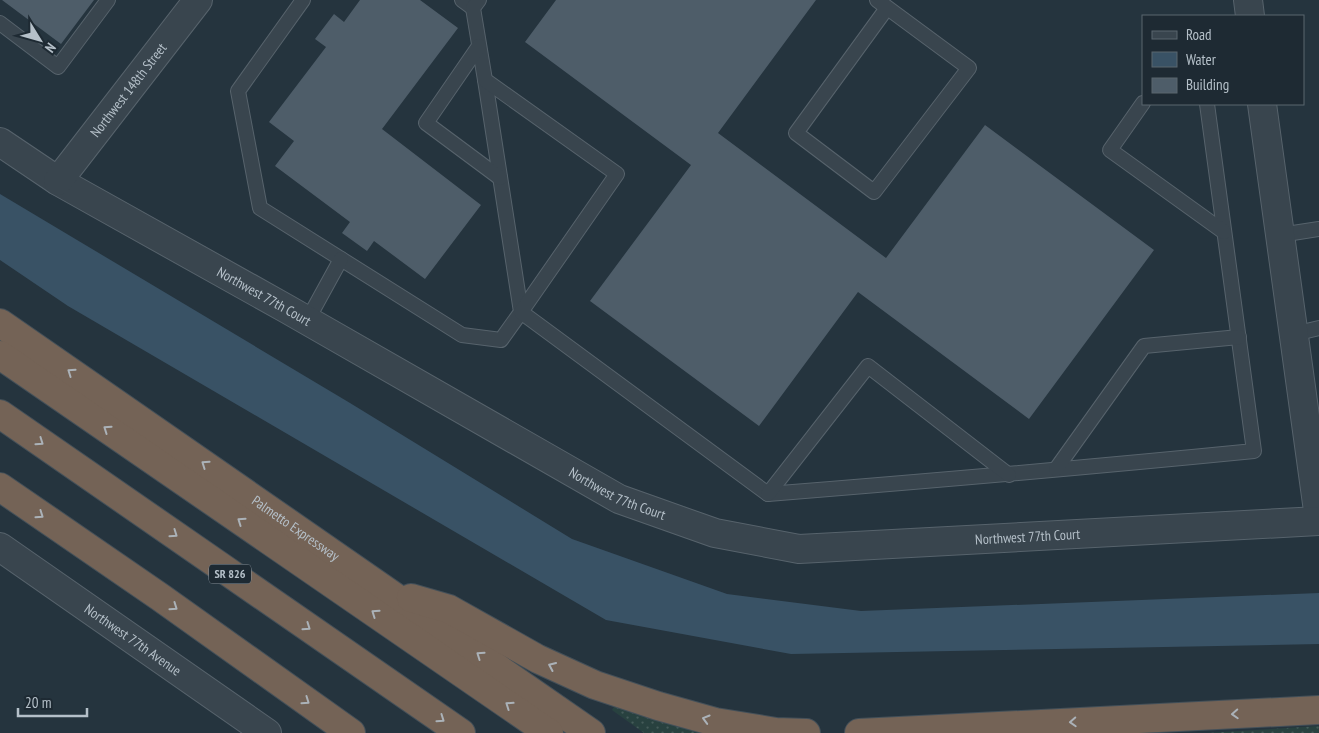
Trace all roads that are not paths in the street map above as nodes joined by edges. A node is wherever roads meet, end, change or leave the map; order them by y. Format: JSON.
{"nodes":[{"id":1,"x":108,"y":0,"type":"edge"},
{"id":2,"x":198,"y":0,"type":"edge"},
{"id":3,"x":303,"y":0,"type":"edge"},
{"id":4,"x":1248,"y":0,"type":"edge"},
{"id":5,"x":471,"y":3,"type":"edge"},
{"id":6,"x":882,"y":4,"type":"edge"},
{"id":7,"x":1250,"y":15,"type":"edge"},
{"id":8,"x":0,"y":23,"type":"edge"},
{"id":9,"x":479,"y":46,"type":"junction"},
{"id":10,"x":485,"y":80,"type":"junction"},
{"id":11,"x":1142,"y":104,"type":"edge"},
{"id":12,"x":1207,"y":105,"type":"edge"},
{"id":13,"x":1262,"y":105,"type":"edge"},
{"id":14,"x":0,"y":142,"type":"edge"},
{"id":15,"x":500,"y":178,"type":"junction"},
{"id":16,"x":58,"y":181,"type":"junction"},
{"id":17,"x":1319,"y":229,"type":"edge"},
{"id":18,"x":1224,"y":232,"type":"junction"},
{"id":19,"x":1280,"y":235,"type":"junction"},
{"id":20,"x":341,"y":259,"type":"junction"},
{"id":21,"x":521,"y":312,"type":"junction"},
{"id":22,"x":307,"y":321,"type":"junction"},
{"id":23,"x":0,"y":322,"type":"edge"},
{"id":24,"x":1306,"y":331,"type":"edge"},
{"id":25,"x":1239,"y":337,"type":"junction"},
{"id":26,"x":0,"y":355,"type":"edge"},
{"id":27,"x":0,"y":414,"type":"edge"},
{"id":28,"x":1056,"y":469,"type":"junction"},
{"id":29,"x":1009,"y":475,"type":"junction"},
{"id":30,"x":0,"y":487,"type":"edge"},
{"id":31,"x":768,"y":494,"type":"junction"},
{"id":32,"x":1319,"y":520,"type":"edge"},
{"id":33,"x":2,"y":551,"type":"edge"},
{"id":34,"x":389,"y":592,"type":"junction"},
{"id":35,"x":1319,"y":710,"type":"edge"},
{"id":36,"x":267,"y":733,"type":"edge"},
{"id":37,"x":351,"y":733,"type":"edge"},
{"id":38,"x":461,"y":733,"type":"edge"},
{"id":39,"x":549,"y":733,"type":"edge"},
{"id":40,"x":591,"y":733,"type":"edge"},
{"id":41,"x":806,"y":733,"type":"edge"},
{"id":42,"x":859,"y":733,"type":"edge"}],
"edges":[{"from":1,"to":8,"type":"lane"},
{"from":2,"to":16,"type":"street","name":"Northwest 148th Street"},
{"from":3,"to":20,"type":"lane"},
{"from":4,"to":7,"type":"street"},
{"from":5,"to":9,"type":"lane"},
{"from":6,"to":6,"type":"lane"},
{"from":9,"to":10,"type":"lane"},
{"from":9,"to":15,"type":"lane"},
{"from":10,"to":15,"type":"lane"},
{"from":10,"to":21,"type":"lane"},
{"from":11,"to":18,"type":"lane"},
{"from":12,"to":18,"type":"lane"},
{"from":13,"to":19,"type":"street"},
{"from":14,"to":16,"type":"street","name":"Northwest 77th Court"},
{"from":15,"to":21,"type":"lane"},
{"from":16,"to":22,"type":"street","name":"Northwest 77th Court"},
{"from":17,"to":19,"type":"lane"},
{"from":18,"to":25,"type":"lane"},
{"from":19,"to":24,"type":"street"},
{"from":20,"to":21,"type":"lane"},
{"from":20,"to":22,"type":"lane"},
{"from":21,"to":31,"type":"lane"},
{"from":22,"to":32,"type":"street","name":"Northwest 77th Court"},
{"from":34,"to":23,"type":"highway","name":"Palmetto Expressway","one_way":true},
{"from":24,"to":32,"type":"street"},
{"from":25,"to":28,"type":"lane"},
{"from":25,"to":28,"type":"lane"},
{"from":39,"to":26,"type":"highway","one_way":true},
{"from":27,"to":38,"type":"highway","number":"SR 826","one_way":true},
{"from":28,"to":29,"type":"lane"},
{"from":29,"to":31,"type":"lane"},
{"from":29,"to":31,"type":"lane"},
{"from":30,"to":37,"type":"highway","one_way":true},
{"from":33,"to":36,"type":"street","name":"Northwest 77th Avenue"},
{"from":40,"to":34,"type":"highway","name":"Palmetto Expressway","one_way":true},
{"from":41,"to":34,"type":"highway","one_way":true},
{"from":35,"to":42,"type":"highway","one_way":true}]}
